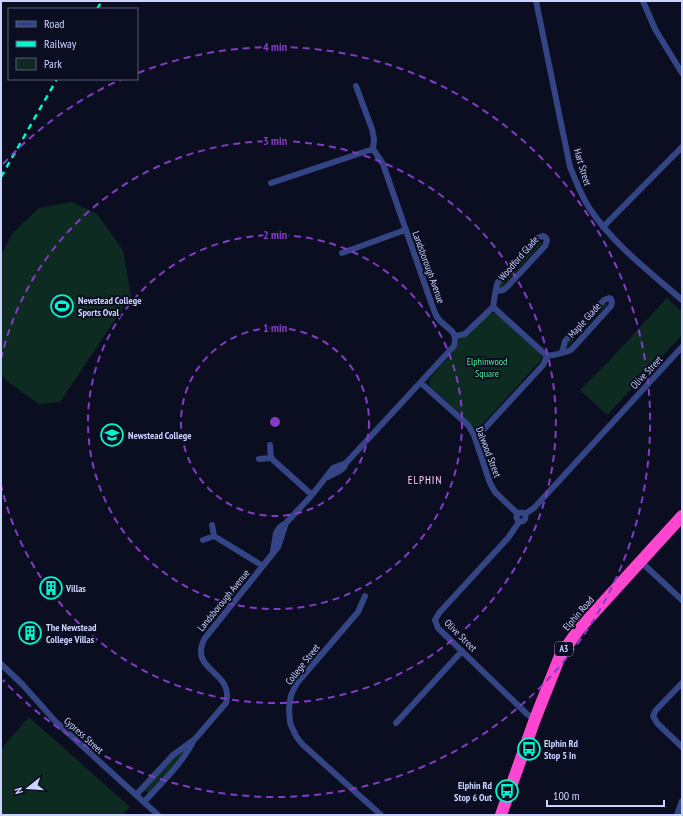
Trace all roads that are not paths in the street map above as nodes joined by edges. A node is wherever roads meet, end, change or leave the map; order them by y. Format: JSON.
{"nodes":[{"id":1,"x":536,"y":1,"type":"edge"},
{"id":2,"x":643,"y":1,"type":"edge"},
{"id":3,"x":682,"y":73,"type":"edge"},
{"id":4,"x":356,"y":86,"type":"dead end"},
{"id":5,"x":682,"y":147,"type":"edge"},
{"id":6,"x":373,"y":149,"type":"junction"},
{"id":7,"x":271,"y":183,"type":"dead end"},
{"id":8,"x":602,"y":227,"type":"junction"},
{"id":9,"x":405,"y":230,"type":"junction"},
{"id":10,"x":342,"y":253,"type":"dead end"},
{"id":11,"x":497,"y":291,"type":"junction"},
{"id":12,"x":682,"y":300,"type":"edge"},
{"id":13,"x":493,"y":307,"type":"junction"},
{"id":14,"x":456,"y":336,"type":"junction"},
{"id":15,"x":682,"y":347,"type":"edge"},
{"id":16,"x":562,"y":352,"type":"junction"},
{"id":17,"x":547,"y":356,"type":"junction"},
{"id":18,"x":421,"y":383,"type":"junction"},
{"id":19,"x":474,"y":435,"type":"junction"},
{"id":20,"x":270,"y":445,"type":"dead end"},
{"id":21,"x":271,"y":458,"type":"junction"},
{"id":22,"x":259,"y":459,"type":"dead end"},
{"id":23,"x":312,"y":495,"type":"junction"},
{"id":24,"x":521,"y":514,"type":"junction"},
{"id":25,"x":682,"y":516,"type":"edge"},
{"id":26,"x":212,"y":524,"type":"dead end"},
{"id":27,"x":214,"y":536,"type":"junction"},
{"id":28,"x":203,"y":540,"type":"dead end"},
{"id":29,"x":640,"y":561,"type":"junction"},
{"id":30,"x":263,"y":566,"type":"junction"},
{"id":31,"x":365,"y":596,"type":"dead end"},
{"id":32,"x":682,"y":600,"type":"edge"},
{"id":33,"x":462,"y":651,"type":"junction"},
{"id":34,"x":1,"y":664,"type":"edge"},
{"id":35,"x":682,"y":683,"type":"edge"},
{"id":36,"x":536,"y":719,"type":"junction"},
{"id":37,"x":396,"y":723,"type":"dead end"},
{"id":38,"x":195,"y":739,"type":"junction"},
{"id":39,"x":682,"y":747,"type":"edge"},
{"id":40,"x":136,"y":795,"type":"junction"},
{"id":41,"x":682,"y":801,"type":"edge"},
{"id":42,"x":144,"y":802,"type":"junction"},
{"id":43,"x":158,"y":815,"type":"edge"},
{"id":44,"x":381,"y":815,"type":"edge"},
{"id":45,"x":501,"y":815,"type":"edge"},
{"id":46,"x":677,"y":815,"type":"edge"}],
"edges":[{"from":1,"to":8,"type":"street","name":"Hart Street"},
{"from":2,"to":3,"type":"street"},
{"from":4,"to":6,"type":"street","name":"Landsborough Avenue"},
{"from":5,"to":8,"type":"street"},
{"from":6,"to":7,"type":"street"},
{"from":6,"to":9,"type":"street","name":"Landsborough Avenue"},
{"from":8,"to":12,"type":"street","name":"Hart Street"},
{"from":9,"to":10,"type":"street"},
{"from":9,"to":14,"type":"street","name":"Landsborough Avenue"},
{"from":11,"to":11,"type":"street","name":"Woodford Glade"},
{"from":11,"to":13,"type":"street","name":"Woodford Glade"},
{"from":13,"to":14,"type":"street"},
{"from":13,"to":17,"type":"street"},
{"from":14,"to":18,"type":"street","name":"Landsborough Avenue"},
{"from":15,"to":24,"type":"street","name":"Olive Street"},
{"from":16,"to":16,"type":"street","name":"Maple Glade"},
{"from":16,"to":17,"type":"street","name":"Maple Glade"},
{"from":17,"to":19,"type":"street"},
{"from":18,"to":19,"type":"street","name":"Dalwood Street"},
{"from":18,"to":23,"type":"street","name":"Landsborough Avenue"},
{"from":19,"to":24,"type":"street","name":"Dalwood Street"},
{"from":20,"to":21,"type":"street"},
{"from":21,"to":22,"type":"street"},
{"from":21,"to":23,"type":"street"},
{"from":23,"to":30,"type":"street","name":"Landsborough Avenue"},
{"from":24,"to":33,"type":"street","name":"Olive Street"},
{"from":25,"to":29,"type":"highway","name":"Elphin Road","number":"A3"},
{"from":26,"to":27,"type":"street"},
{"from":27,"to":28,"type":"street"},
{"from":27,"to":30,"type":"street"},
{"from":29,"to":32,"type":"street"},
{"from":29,"to":36,"type":"highway","name":"Elphin Road","number":"A3"},
{"from":30,"to":38,"type":"street","name":"Landsborough Avenue"},
{"from":31,"to":44,"type":"street","name":"College Street"},
{"from":33,"to":36,"type":"street","name":"Olive Street"},
{"from":33,"to":37,"type":"street"},
{"from":34,"to":40,"type":"street","name":"Cypress Street"},
{"from":35,"to":39,"type":"street"},
{"from":36,"to":45,"type":"highway","name":"Elphin Road","number":"A3"},
{"from":38,"to":40,"type":"street","name":"Landsborough Avenue"},
{"from":38,"to":42,"type":"street","name":"Landsborough Avenue"},
{"from":40,"to":42,"type":"street","name":"Cypress Street"},
{"from":41,"to":46,"type":"street"},
{"from":42,"to":43,"type":"street","name":"Cypress Street"}]}
